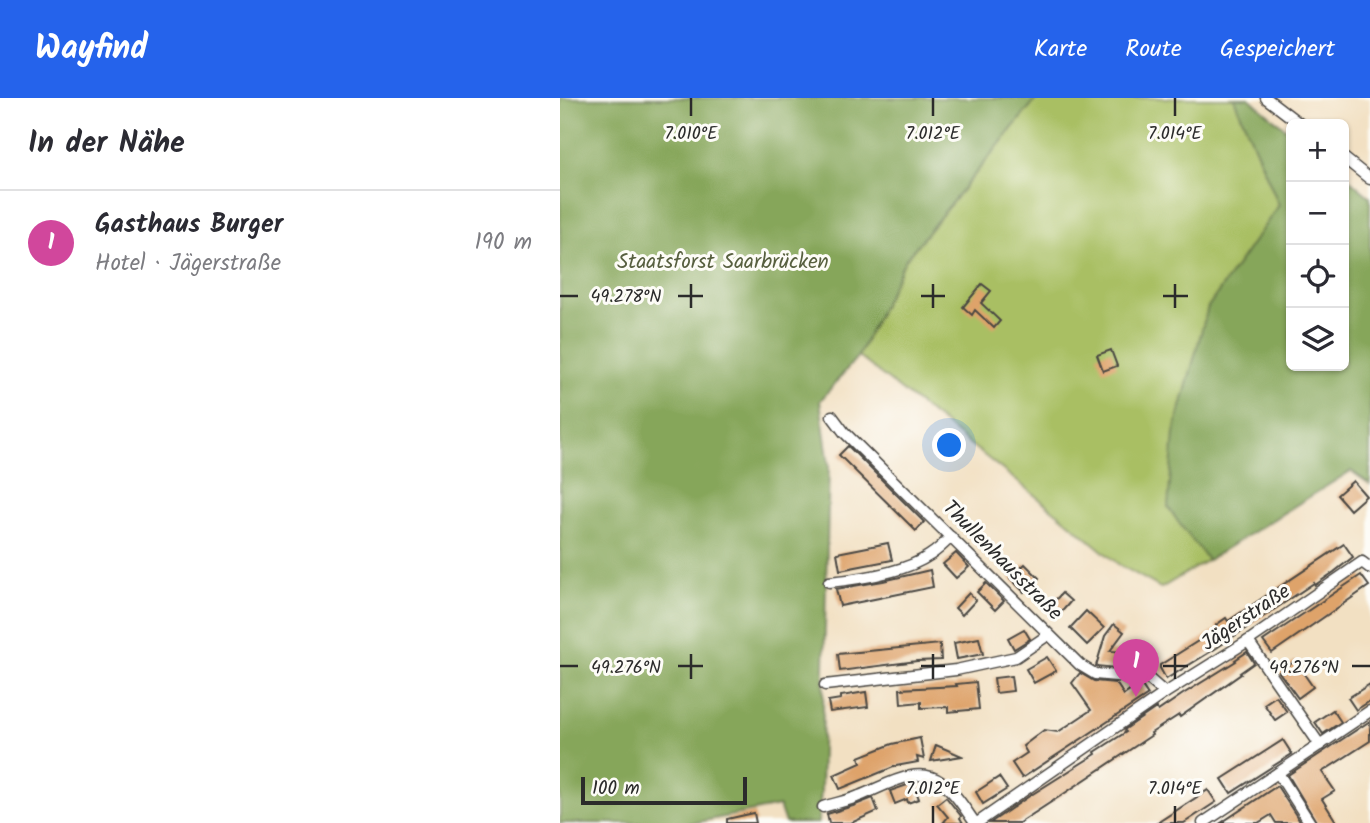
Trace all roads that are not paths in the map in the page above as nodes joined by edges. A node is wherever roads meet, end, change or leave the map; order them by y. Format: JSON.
{"nodes":[{"id":1,"x":1266,"y":98,"type":"edge"},
{"id":2,"x":1293,"y":119,"type":"edge"},
{"id":3,"x":1349,"y":162,"type":"edge"},
{"id":4,"x":1370,"y":179,"type":"edge"},
{"id":5,"x":832,"y":416,"type":"dead end"},
{"id":6,"x":951,"y":537,"type":"junction"},
{"id":7,"x":1366,"y":565,"type":"edge"},
{"id":8,"x":829,"y":582,"type":"dead end"},
{"id":9,"x":1048,"y":635,"type":"junction"},
{"id":10,"x":1248,"y":641,"type":"junction"},
{"id":11,"x":825,"y":685,"type":"dead end"},
{"id":12,"x":1166,"y":693,"type":"junction"},
{"id":13,"x":1370,"y":711,"type":"edge"},
{"id":14,"x":1320,"y":745,"type":"junction"},
{"id":15,"x":1278,"y":773,"type":"junction"},
{"id":16,"x":823,"y":807,"type":"dead end"},
{"id":17,"x":976,"y":823,"type":"edge"},
{"id":18,"x":1203,"y":823,"type":"edge"},
{"id":19,"x":1310,"y":823,"type":"edge"}],
"edges":[{"from":1,"to":2,"type":"street"},
{"from":3,"to":4,"type":"street"},
{"from":5,"to":6,"type":"street","name":"Thullenhausstraße"},
{"from":6,"to":8,"type":"street"},
{"from":6,"to":9,"type":"street","name":"Thullenhausstraße"},
{"from":7,"to":10,"type":"street","name":"Jägerstraße"},
{"from":9,"to":11,"type":"street"},
{"from":9,"to":12,"type":"street","name":"Thullenhausstraße"},
{"from":10,"to":12,"type":"street","name":"Jägerstraße"},
{"from":10,"to":14,"type":"street"},
{"from":12,"to":17,"type":"street","name":"Jägerstraße"},
{"from":13,"to":14,"type":"street"},
{"from":14,"to":15,"type":"street"},
{"from":15,"to":18,"type":"street"},
{"from":15,"to":19,"type":"street"},
{"from":16,"to":17,"type":"street"}]}
